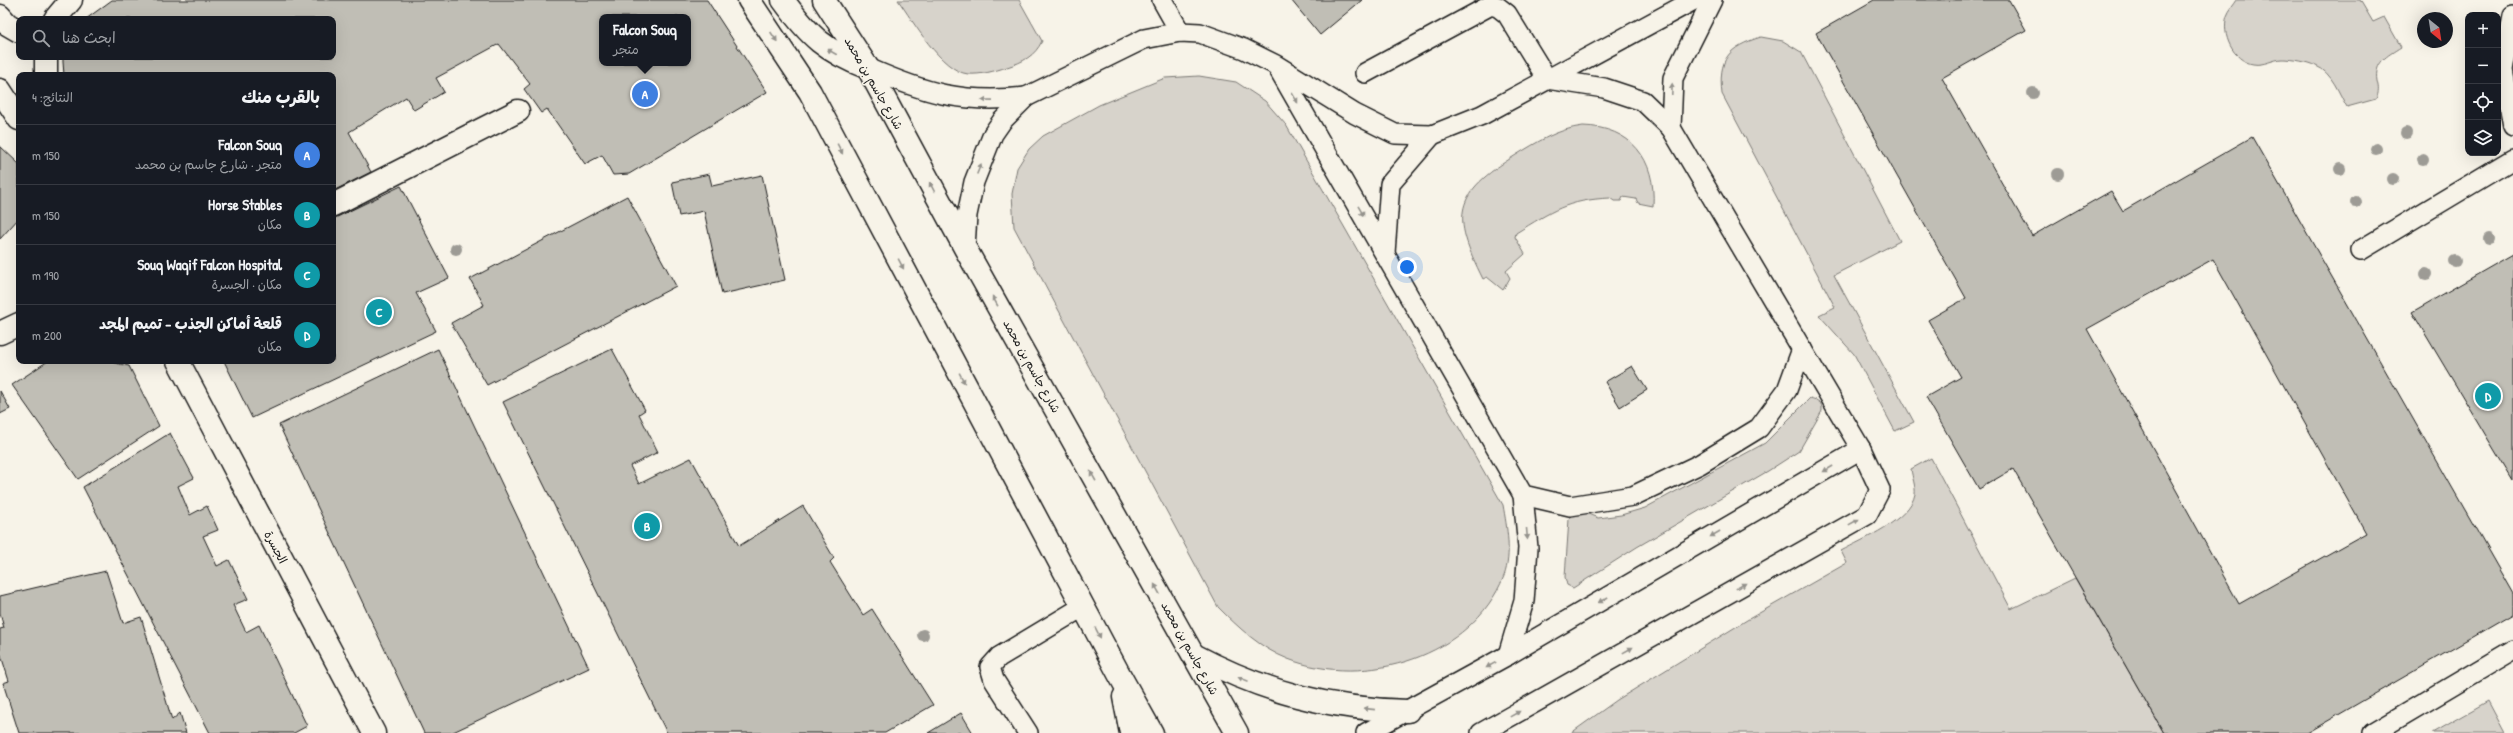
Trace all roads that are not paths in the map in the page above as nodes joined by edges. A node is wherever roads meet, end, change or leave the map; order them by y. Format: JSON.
{"nodes":[{"id":1,"x":71,"y":0,"type":"edge"},
{"id":2,"x":749,"y":0,"type":"edge"},
{"id":3,"x":783,"y":0,"type":"edge"},
{"id":4,"x":824,"y":0,"type":"edge"},
{"id":5,"x":1162,"y":0,"type":"edge"},
{"id":6,"x":1694,"y":0,"type":"edge"},
{"id":7,"x":1712,"y":0,"type":"edge"},
{"id":8,"x":0,"y":16,"type":"edge"},
{"id":9,"x":58,"y":16,"type":"edge"},
{"id":10,"x":2513,"y":16,"type":"edge"},
{"id":11,"x":16,"y":29,"type":"edge"},
{"id":12,"x":1180,"y":32,"type":"junction"},
{"id":13,"x":46,"y":60,"type":"edge"},
{"id":14,"x":1276,"y":65,"type":"junction"},
{"id":15,"x":868,"y":68,"type":"junction"},
{"id":16,"x":46,"y":72,"type":"edge"},
{"id":17,"x":1365,"y":73,"type":"dead end"},
{"id":18,"x":1547,"y":80,"type":"junction"},
{"id":19,"x":0,"y":90,"type":"edge"},
{"id":20,"x":1026,"y":97,"type":"junction"},
{"id":21,"x":518,"y":111,"type":"dead end"},
{"id":22,"x":16,"y":114,"type":"edge"},
{"id":23,"x":2513,"y":126,"type":"edge"},
{"id":24,"x":1671,"y":128,"type":"junction"},
{"id":25,"x":1432,"y":135,"type":"junction"},
{"id":26,"x":2513,"y":158,"type":"edge"},
{"id":27,"x":336,"y":203,"type":"edge"},
{"id":28,"x":965,"y":248,"type":"junction"},
{"id":29,"x":2361,"y":250,"type":"dead end"},
{"id":30,"x":1385,"y":252,"type":"junction"},
{"id":31,"x":16,"y":325,"type":"edge"},
{"id":32,"x":0,"y":333,"type":"edge"},
{"id":33,"x":1802,"y":349,"type":"junction"},
{"id":34,"x":180,"y":364,"type":"edge"},
{"id":35,"x":1862,"y":449,"type":"junction"},
{"id":36,"x":1523,"y":495,"type":"junction"},
{"id":37,"x":1084,"y":606,"type":"junction"},
{"id":38,"x":2513,"y":650,"type":"edge"},
{"id":39,"x":1194,"y":655,"type":"junction"},
{"id":40,"x":1508,"y":655,"type":"junction"},
{"id":41,"x":1119,"y":674,"type":"junction"},
{"id":42,"x":1408,"y":711,"type":"junction"},
{"id":43,"x":374,"y":733,"type":"edge"},
{"id":44,"x":1028,"y":733,"type":"edge"},
{"id":45,"x":1131,"y":733,"type":"edge"},
{"id":46,"x":1152,"y":733,"type":"edge"},
{"id":47,"x":1238,"y":733,"type":"edge"},
{"id":48,"x":1366,"y":733,"type":"edge"},
{"id":49,"x":1481,"y":733,"type":"edge"},
{"id":50,"x":2373,"y":733,"type":"edge"}],
"edges":[{"from":1,"to":9,"type":"street"},
{"from":2,"to":37,"type":"street","one_way":true},
{"from":15,"to":3,"type":"street","one_way":true},
{"from":4,"to":15,"type":"street","name":"شارع جاسم بن محمد"},
{"from":5,"to":12,"type":"lane"},
{"from":6,"to":18,"type":"lane"},
{"from":24,"to":7,"type":"lane","one_way":true},
{"from":8,"to":11,"type":"street"},
{"from":10,"to":23,"type":"lane"},
{"from":12,"to":14,"type":"lane"},
{"from":12,"to":20,"type":"lane"},
{"from":13,"to":16,"type":"street"},
{"from":14,"to":25,"type":"lane"},
{"from":14,"to":30,"type":"lane","one_way":true},
{"from":20,"to":15,"type":"lane","one_way":true},
{"from":28,"to":15,"type":"street","name":"شارع جاسم بن محمد","one_way":true},
{"from":17,"to":18,"type":"lane"},
{"from":18,"to":24,"type":"lane"},
{"from":18,"to":25,"type":"lane"},
{"from":19,"to":22,"type":"street"},
{"from":28,"to":20,"type":"lane","one_way":true},
{"from":21,"to":27,"type":"street"},
{"from":24,"to":33,"type":"lane"},
{"from":25,"to":30,"type":"lane"},
{"from":26,"to":29,"type":"lane"},
{"from":39,"to":28,"type":"street","name":"شارع جاسم بن محمد","one_way":true},
{"from":30,"to":36,"type":"lane"},
{"from":31,"to":32,"type":"street"},
{"from":33,"to":35,"type":"lane"},
{"from":33,"to":36,"type":"lane"},
{"from":34,"to":43,"type":"street","name":"الجسرة"},
{"from":35,"to":40,"type":"lane","one_way":true},
{"from":49,"to":35,"type":"lane","one_way":true},
{"from":36,"to":40,"type":"lane","one_way":true},
{"from":37,"to":41,"type":"street","one_way":true},
{"from":37,"to":44,"type":"lane"},
{"from":38,"to":50,"type":"lane"},
{"from":42,"to":39,"type":"street","one_way":true},
{"from":39,"to":47,"type":"street","name":"شارع جاسم بن محمد"},
{"from":40,"to":42,"type":"lane","one_way":true},
{"from":41,"to":45,"type":"street"},
{"from":41,"to":46,"type":"street"},
{"from":42,"to":48,"type":"lane"}]}
